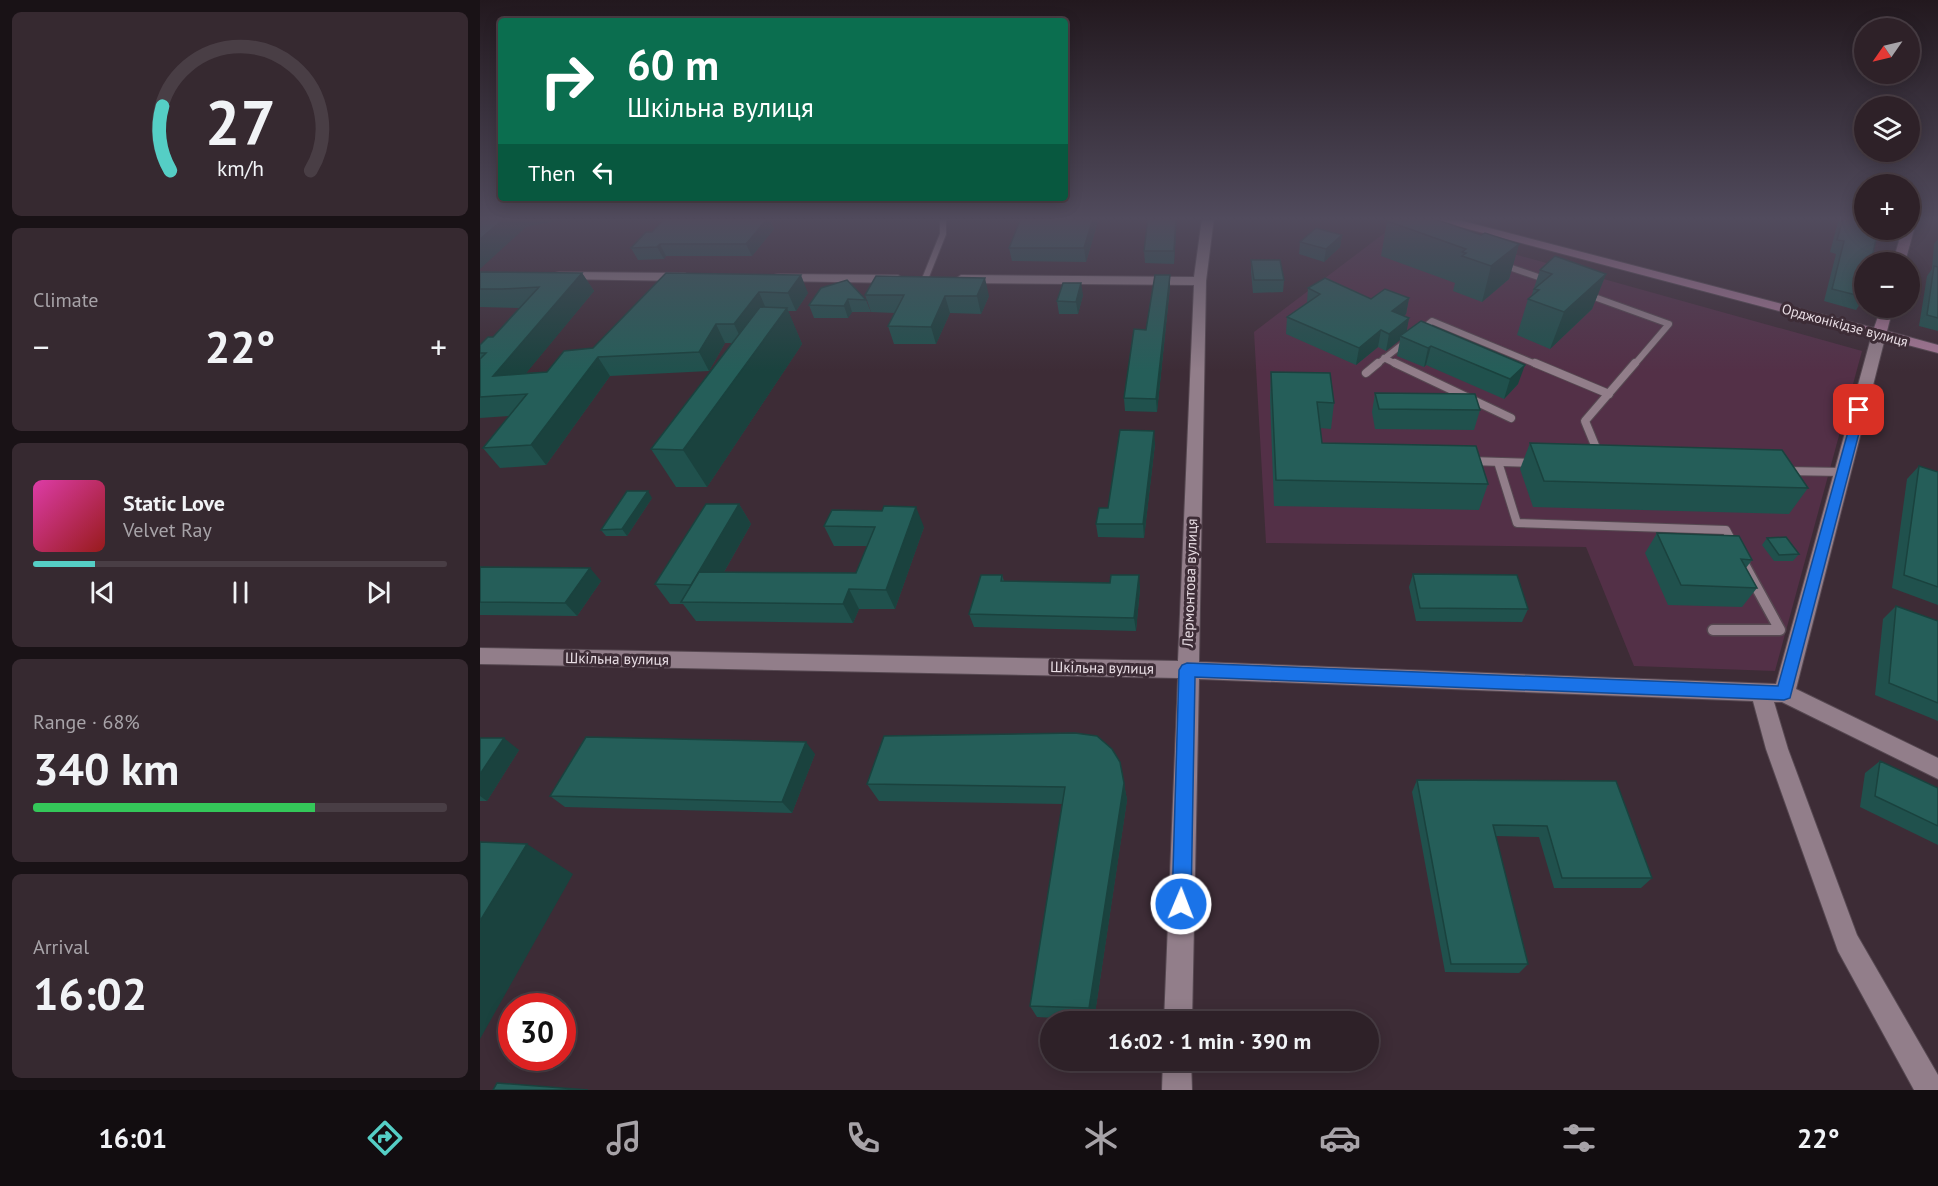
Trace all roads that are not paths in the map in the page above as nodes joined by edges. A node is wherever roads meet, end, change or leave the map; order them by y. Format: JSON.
{"nodes":[{"id":1,"x":938,"y":269,"type":"edge"},
{"id":2,"x":1202,"y":269,"type":"edge"},
{"id":3,"x":1514,"y":269,"type":"edge"},
{"id":4,"x":1631,"y":269,"type":"edge"},
{"id":5,"x":550,"y":276,"type":"edge"},
{"id":6,"x":702,"y":277,"type":"edge"},
{"id":7,"x":761,"y":278,"type":"edge"},
{"id":8,"x":937,"y":279,"type":"junction"},
{"id":9,"x":1200,"y":281,"type":"junction"},
{"id":10,"x":1561,"y":285,"type":"edge"},
{"id":11,"x":1582,"y":293,"type":"edge"},
{"id":12,"x":1884,"y":318,"type":"edge"},
{"id":13,"x":1879,"y":334,"type":"junction"},
{"id":14,"x":1938,"y":349,"type":"edge"},
{"id":15,"x":1384,"y":358,"type":"junction"},
{"id":16,"x":1366,"y":373,"type":"dead end"},
{"id":17,"x":1608,"y":394,"type":"junction"},
{"id":18,"x":1512,"y":418,"type":"dead end"},
{"id":19,"x":1463,"y":461,"type":"edge"},
{"id":20,"x":1498,"y":462,"type":"junction"},
{"id":21,"x":1545,"y":464,"type":"edge"},
{"id":22,"x":1604,"y":465,"type":"edge"},
{"id":23,"x":1771,"y":470,"type":"edge"},
{"id":24,"x":1843,"y":472,"type":"junction"},
{"id":25,"x":1713,"y":630,"type":"dead end"},
{"id":26,"x":480,"y":656,"type":"edge"},
{"id":27,"x":1187,"y":670,"type":"junction"},
{"id":28,"x":1773,"y":693,"type":"junction"},
{"id":29,"x":1938,"y":769,"type":"edge"},
{"id":30,"x":1178,"y":1011,"type":"edge"},
{"id":31,"x":1177,"y":1071,"type":"edge"},
{"id":32,"x":1177,"y":1090,"type":"edge"},
{"id":33,"x":1930,"y":1090,"type":"edge"}],
"edges":[{"from":1,"to":8,"type":"lane"},
{"from":2,"to":9,"type":"street","name":"Лермонтова вулиця"},
{"from":3,"to":10,"type":"lane"},
{"from":4,"to":13,"type":"main road","name":"Орджонікідзе вулиця"},
{"from":5,"to":6,"type":"street"},
{"from":7,"to":8,"type":"street"},
{"from":8,"to":9,"type":"street"},
{"from":9,"to":27,"type":"street","name":"Лермонтова вулиця"},
{"from":11,"to":17,"type":"lane"},
{"from":12,"to":13,"type":"main road"},
{"from":13,"to":14,"type":"main road","name":"Орджонікідзе вулиця"},
{"from":13,"to":24,"type":"street"},
{"from":15,"to":16,"type":"lane"},
{"from":15,"to":17,"type":"lane"},
{"from":15,"to":18,"type":"lane"},
{"from":17,"to":22,"type":"lane"},
{"from":19,"to":20,"type":"lane"},
{"from":20,"to":21,"type":"lane"},
{"from":20,"to":25,"type":"lane"},
{"from":23,"to":24,"type":"lane"},
{"from":24,"to":28,"type":"street"},
{"from":26,"to":27,"type":"street","name":"Шкільна вулиця"},
{"from":27,"to":28,"type":"street","name":"Шкільна вулиця"},
{"from":27,"to":30,"type":"street","name":"Лермонтова вулиця"},
{"from":28,"to":29,"type":"street"},
{"from":28,"to":33,"type":"street"},
{"from":31,"to":32,"type":"street"}]}
